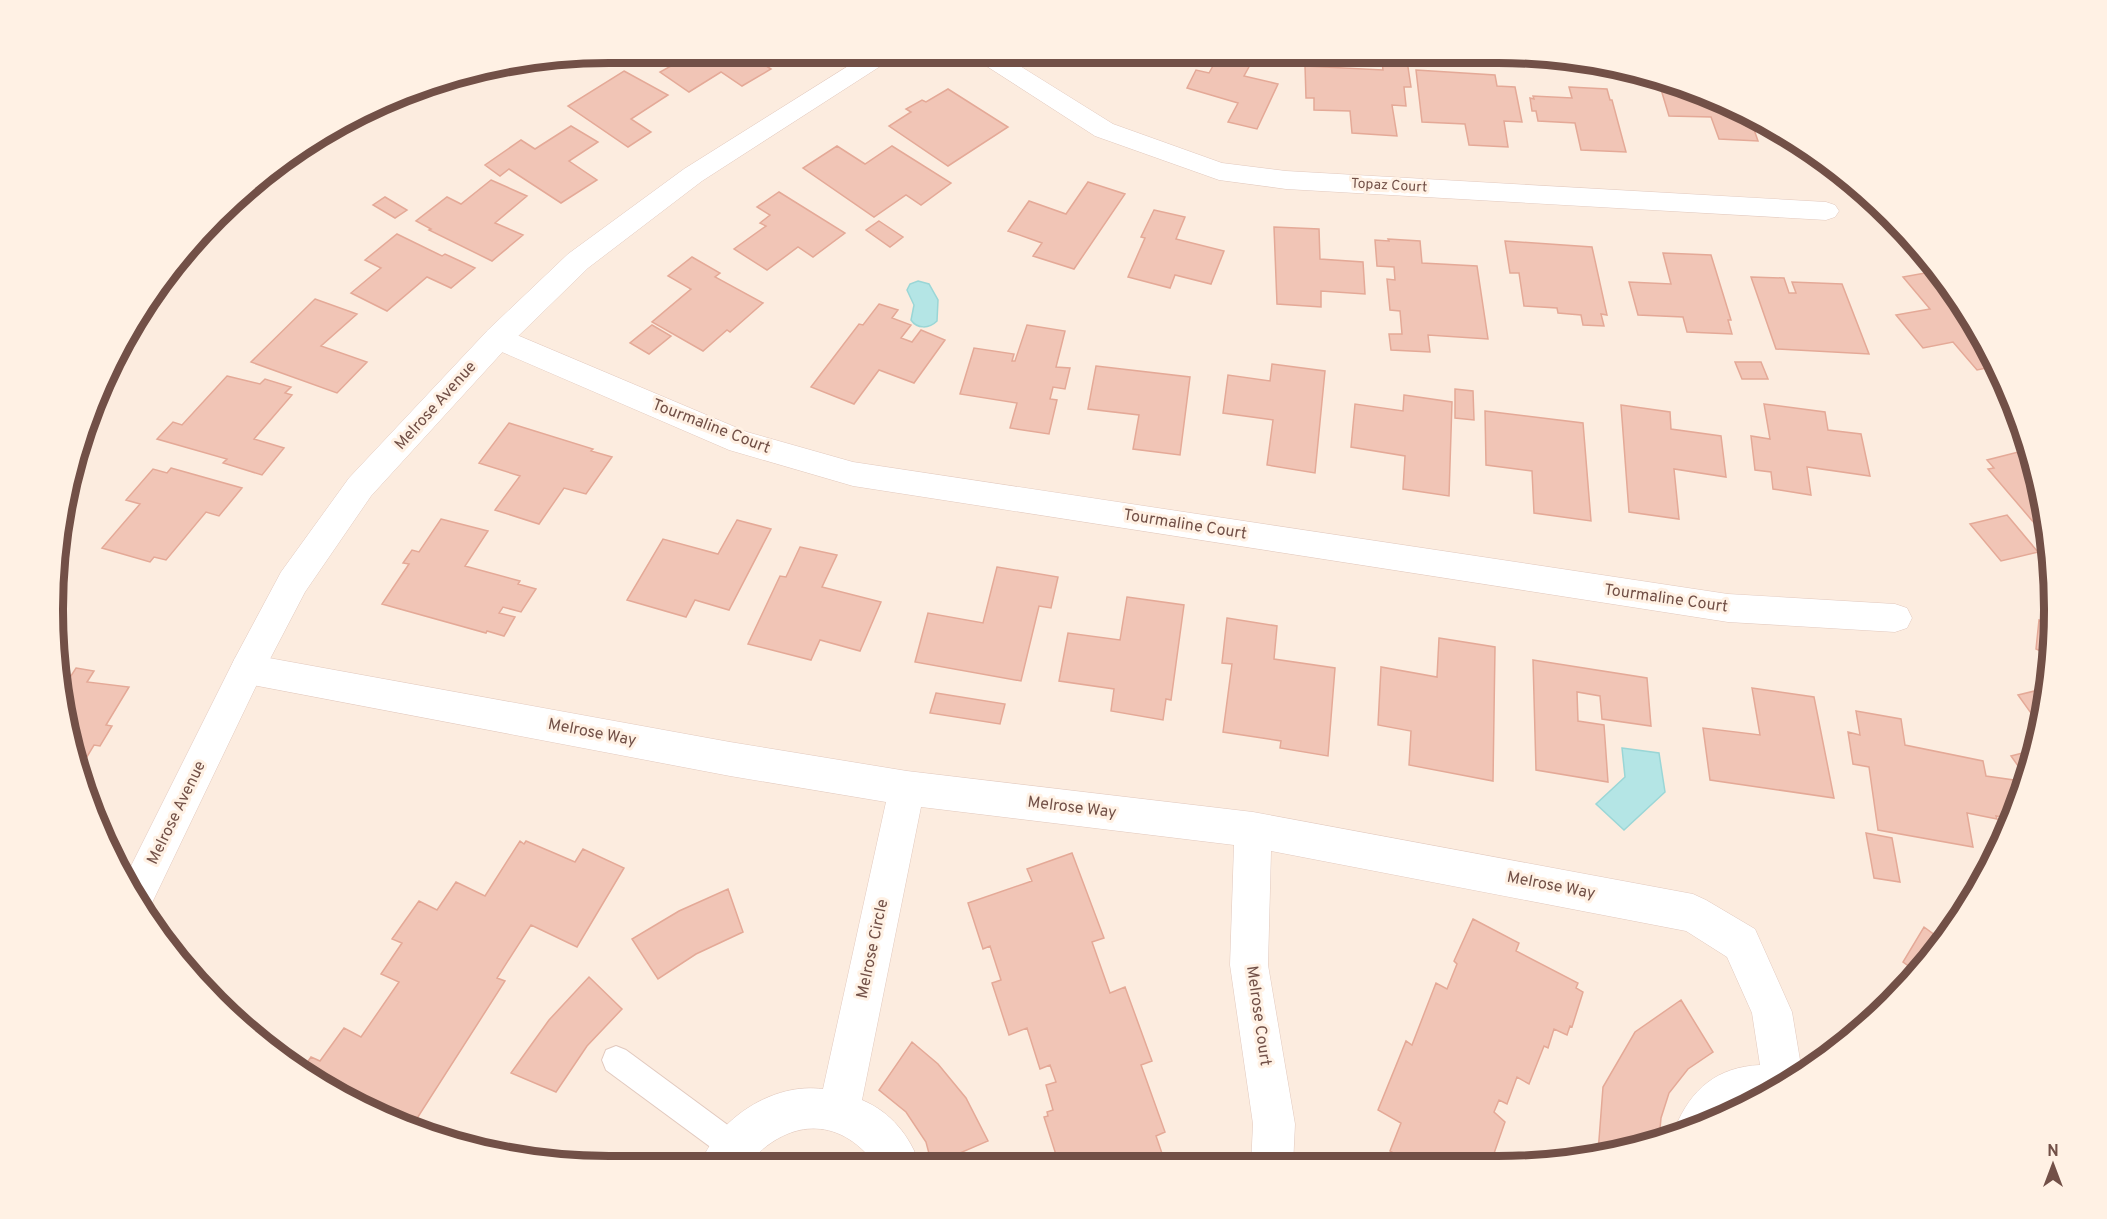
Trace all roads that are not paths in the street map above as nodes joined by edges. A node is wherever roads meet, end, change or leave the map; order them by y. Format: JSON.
{"nodes":[{"id":1,"x":870,"y":63,"type":"edge"},
{"id":2,"x":998,"y":63,"type":"edge"},
{"id":3,"x":1826,"y":211,"type":"dead end"},
{"id":4,"x":498,"y":338,"type":"junction"},
{"id":5,"x":1895,"y":618,"type":"dead end"},
{"id":6,"x":246,"y":669,"type":"junction"},
{"id":7,"x":907,"y":788,"type":"junction"},
{"id":8,"x":1253,"y":830,"type":"junction"},
{"id":9,"x":140,"y":889,"type":"edge"},
{"id":10,"x":616,"y":1060,"type":"dead end"},
{"id":11,"x":1782,"y":1076,"type":"edge"},
{"id":12,"x":1767,"y":1085,"type":"edge"},
{"id":13,"x":839,"y":1111,"type":"junction"},
{"id":14,"x":1702,"y":1116,"type":"edge"},
{"id":15,"x":727,"y":1156,"type":"edge"},
{"id":16,"x":895,"y":1156,"type":"edge"},
{"id":17,"x":1272,"y":1156,"type":"edge"}],
"edges":[{"from":1,"to":4,"type":"street","name":"Melrose Avenue"},
{"from":2,"to":3,"type":"street","name":"Topaz Court"},
{"from":4,"to":5,"type":"street","name":"Tourmaline Court"},
{"from":4,"to":6,"type":"street","name":"Melrose Avenue"},
{"from":6,"to":7,"type":"street","name":"Melrose Way"},
{"from":6,"to":9,"type":"street","name":"Melrose Avenue"},
{"from":7,"to":8,"type":"street","name":"Melrose Way"},
{"from":7,"to":13,"type":"street","name":"Melrose Circle"},
{"from":8,"to":11,"type":"street","name":"Melrose Way"},
{"from":8,"to":17,"type":"street","name":"Melrose Court"},
{"from":10,"to":15,"type":"lane"},
{"from":12,"to":14,"type":"street"},
{"from":13,"to":15,"type":"street"},
{"from":13,"to":16,"type":"street"}]}
